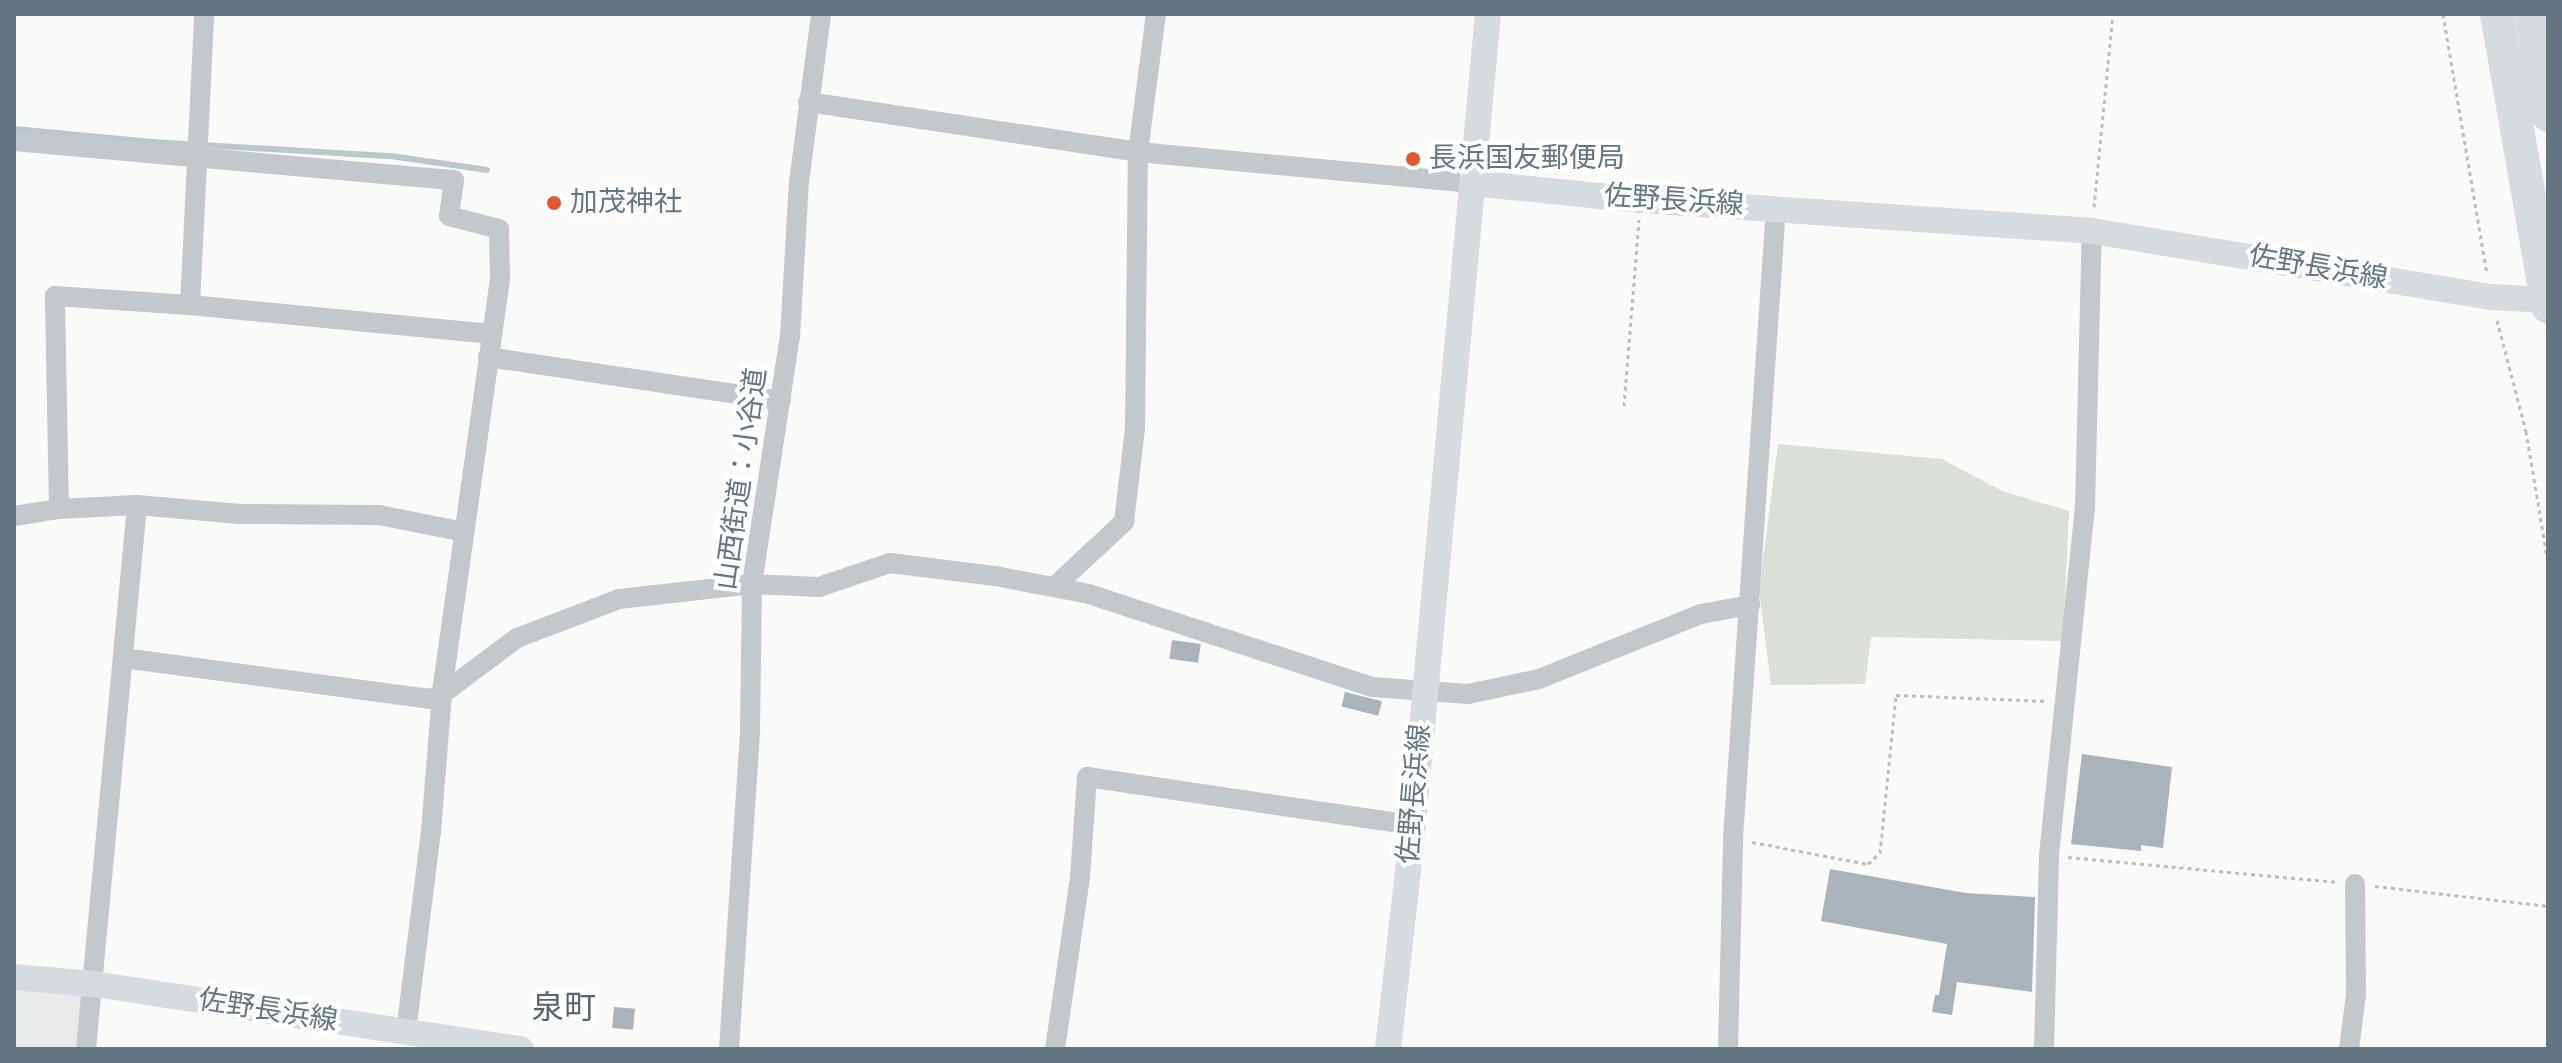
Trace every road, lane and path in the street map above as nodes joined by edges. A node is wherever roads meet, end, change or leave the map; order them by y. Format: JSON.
{"nodes":[{"id":1,"x":204,"y":14,"type":"edge"},
{"id":2,"x":821,"y":14,"type":"edge"},
{"id":3,"x":1156,"y":14,"type":"edge"},
{"id":4,"x":1488,"y":14,"type":"edge"},
{"id":5,"x":2113,"y":14,"type":"edge"},
{"id":6,"x":2497,"y":14,"type":"edge"},
{"id":7,"x":2532,"y":14,"type":"edge"},
{"id":8,"x":808,"y":102,"type":"junction"},
{"id":9,"x":2548,"y":115,"type":"edge"},
{"id":10,"x":14,"y":141,"type":"edge"},
{"id":11,"x":1138,"y":152,"type":"junction"},
{"id":12,"x":195,"y":158,"type":"junction"},
{"id":13,"x":1472,"y":183,"type":"junction"},
{"id":14,"x":1640,"y":200,"type":"junction"},
{"id":15,"x":1776,"y":208,"type":"junction"},
{"id":16,"x":2092,"y":231,"type":"junction"},
{"id":17,"x":2548,"y":300,"type":"edge"},
{"id":18,"x":190,"y":305,"type":"junction"},
{"id":19,"x":2548,"y":307,"type":"edge"},
{"id":20,"x":492,"y":334,"type":"junction"},
{"id":21,"x":488,"y":357,"type":"junction"},
{"id":22,"x":781,"y":401,"type":"junction"},
{"id":23,"x":1624,"y":406,"type":"dead end"},
{"id":24,"x":137,"y":505,"type":"junction"},
{"id":25,"x":59,"y":509,"type":"junction"},
{"id":26,"x":14,"y":516,"type":"edge"},
{"id":27,"x":464,"y":532,"type":"junction"},
{"id":28,"x":752,"y":584,"type":"junction"},
{"id":29,"x":1054,"y":587,"type":"junction"},
{"id":30,"x":1750,"y":605,"type":"junction"},
{"id":31,"x":123,"y":658,"type":"junction"},
{"id":32,"x":1424,"y":692,"type":"junction"},
{"id":33,"x":442,"y":694,"type":"junction"},
{"id":34,"x":2067,"y":702,"type":"junction"},
{"id":35,"x":1413,"y":825,"type":"junction"},
{"id":36,"x":1733,"y":838,"type":"junction"},
{"id":37,"x":2049,"y":855,"type":"junction"},
{"id":38,"x":2355,"y":884,"type":"junction"},
{"id":39,"x":2548,"y":906,"type":"edge"},
{"id":40,"x":14,"y":977,"type":"edge"},
{"id":41,"x":94,"y":984,"type":"junction"},
{"id":42,"x":406,"y":1032,"type":"junction"},
{"id":43,"x":86,"y":1049,"type":"edge"},
{"id":44,"x":521,"y":1049,"type":"edge"},
{"id":45,"x":729,"y":1049,"type":"edge"},
{"id":46,"x":1055,"y":1049,"type":"edge"},
{"id":47,"x":1388,"y":1049,"type":"edge"},
{"id":48,"x":1728,"y":1049,"type":"edge"},
{"id":49,"x":2044,"y":1049,"type":"edge"},
{"id":50,"x":2349,"y":1049,"type":"edge"}],
"edges":[{"from":1,"to":12,"type":"street"},
{"from":2,"to":8,"type":"street","name":"山西街道：小谷道"},
{"from":3,"to":11,"type":"street"},
{"from":4,"to":13,"type":"main road"},
{"from":5,"to":16,"type":"path"},
{"from":6,"to":19,"type":"highway"},
{"from":7,"to":9,"type":"highway"},
{"from":8,"to":11,"type":"street"},
{"from":8,"to":22,"type":"street","name":"山西街道：小谷道"},
{"from":10,"to":12,"type":"street"},
{"from":11,"to":13,"type":"street"},
{"from":11,"to":29,"type":"street"},
{"from":12,"to":18,"type":"street"},
{"from":12,"to":20,"type":"street"},
{"from":13,"to":14,"type":"main road","name":"佐野長浜線"},
{"from":13,"to":32,"type":"main road","name":"佐野長浜線"},
{"from":14,"to":15,"type":"main road","name":"佐野長浜線"},
{"from":14,"to":23,"type":"path"},
{"from":15,"to":16,"type":"main road","name":"佐野長浜線"},
{"from":15,"to":30,"type":"street"},
{"from":16,"to":17,"type":"main road","name":"佐野長浜線"},
{"from":16,"to":34,"type":"street"},
{"from":18,"to":20,"type":"street"},
{"from":18,"to":25,"type":"street"},
{"from":20,"to":21,"type":"street"},
{"from":21,"to":22,"type":"street"},
{"from":21,"to":27,"type":"street"},
{"from":22,"to":28,"type":"street","name":"山西街道：小谷道"},
{"from":24,"to":25,"type":"street"},
{"from":24,"to":27,"type":"street"},
{"from":24,"to":31,"type":"street"},
{"from":25,"to":26,"type":"street"},
{"from":27,"to":33,"type":"street"},
{"from":28,"to":29,"type":"street"},
{"from":28,"to":33,"type":"street"},
{"from":28,"to":45,"type":"street","name":"山西街道：小谷道"},
{"from":29,"to":32,"type":"street"},
{"from":30,"to":32,"type":"street"},
{"from":30,"to":36,"type":"street"},
{"from":31,"to":33,"type":"street"},
{"from":31,"to":41,"type":"street"},
{"from":32,"to":35,"type":"main road","name":"佐野長浜線"},
{"from":33,"to":42,"type":"street"},
{"from":34,"to":36,"type":"path"},
{"from":34,"to":37,"type":"street"},
{"from":35,"to":46,"type":"street"},
{"from":35,"to":47,"type":"main road","name":"佐野長浜線"},
{"from":36,"to":48,"type":"street"},
{"from":37,"to":38,"type":"path"},
{"from":37,"to":49,"type":"street"},
{"from":38,"to":39,"type":"path"},
{"from":38,"to":50,"type":"street"},
{"from":40,"to":41,"type":"main road","name":"佐野長浜線"},
{"from":41,"to":42,"type":"main road","name":"佐野長浜線"},
{"from":41,"to":43,"type":"street"},
{"from":42,"to":44,"type":"main road","name":"佐野長浜線"}]}
